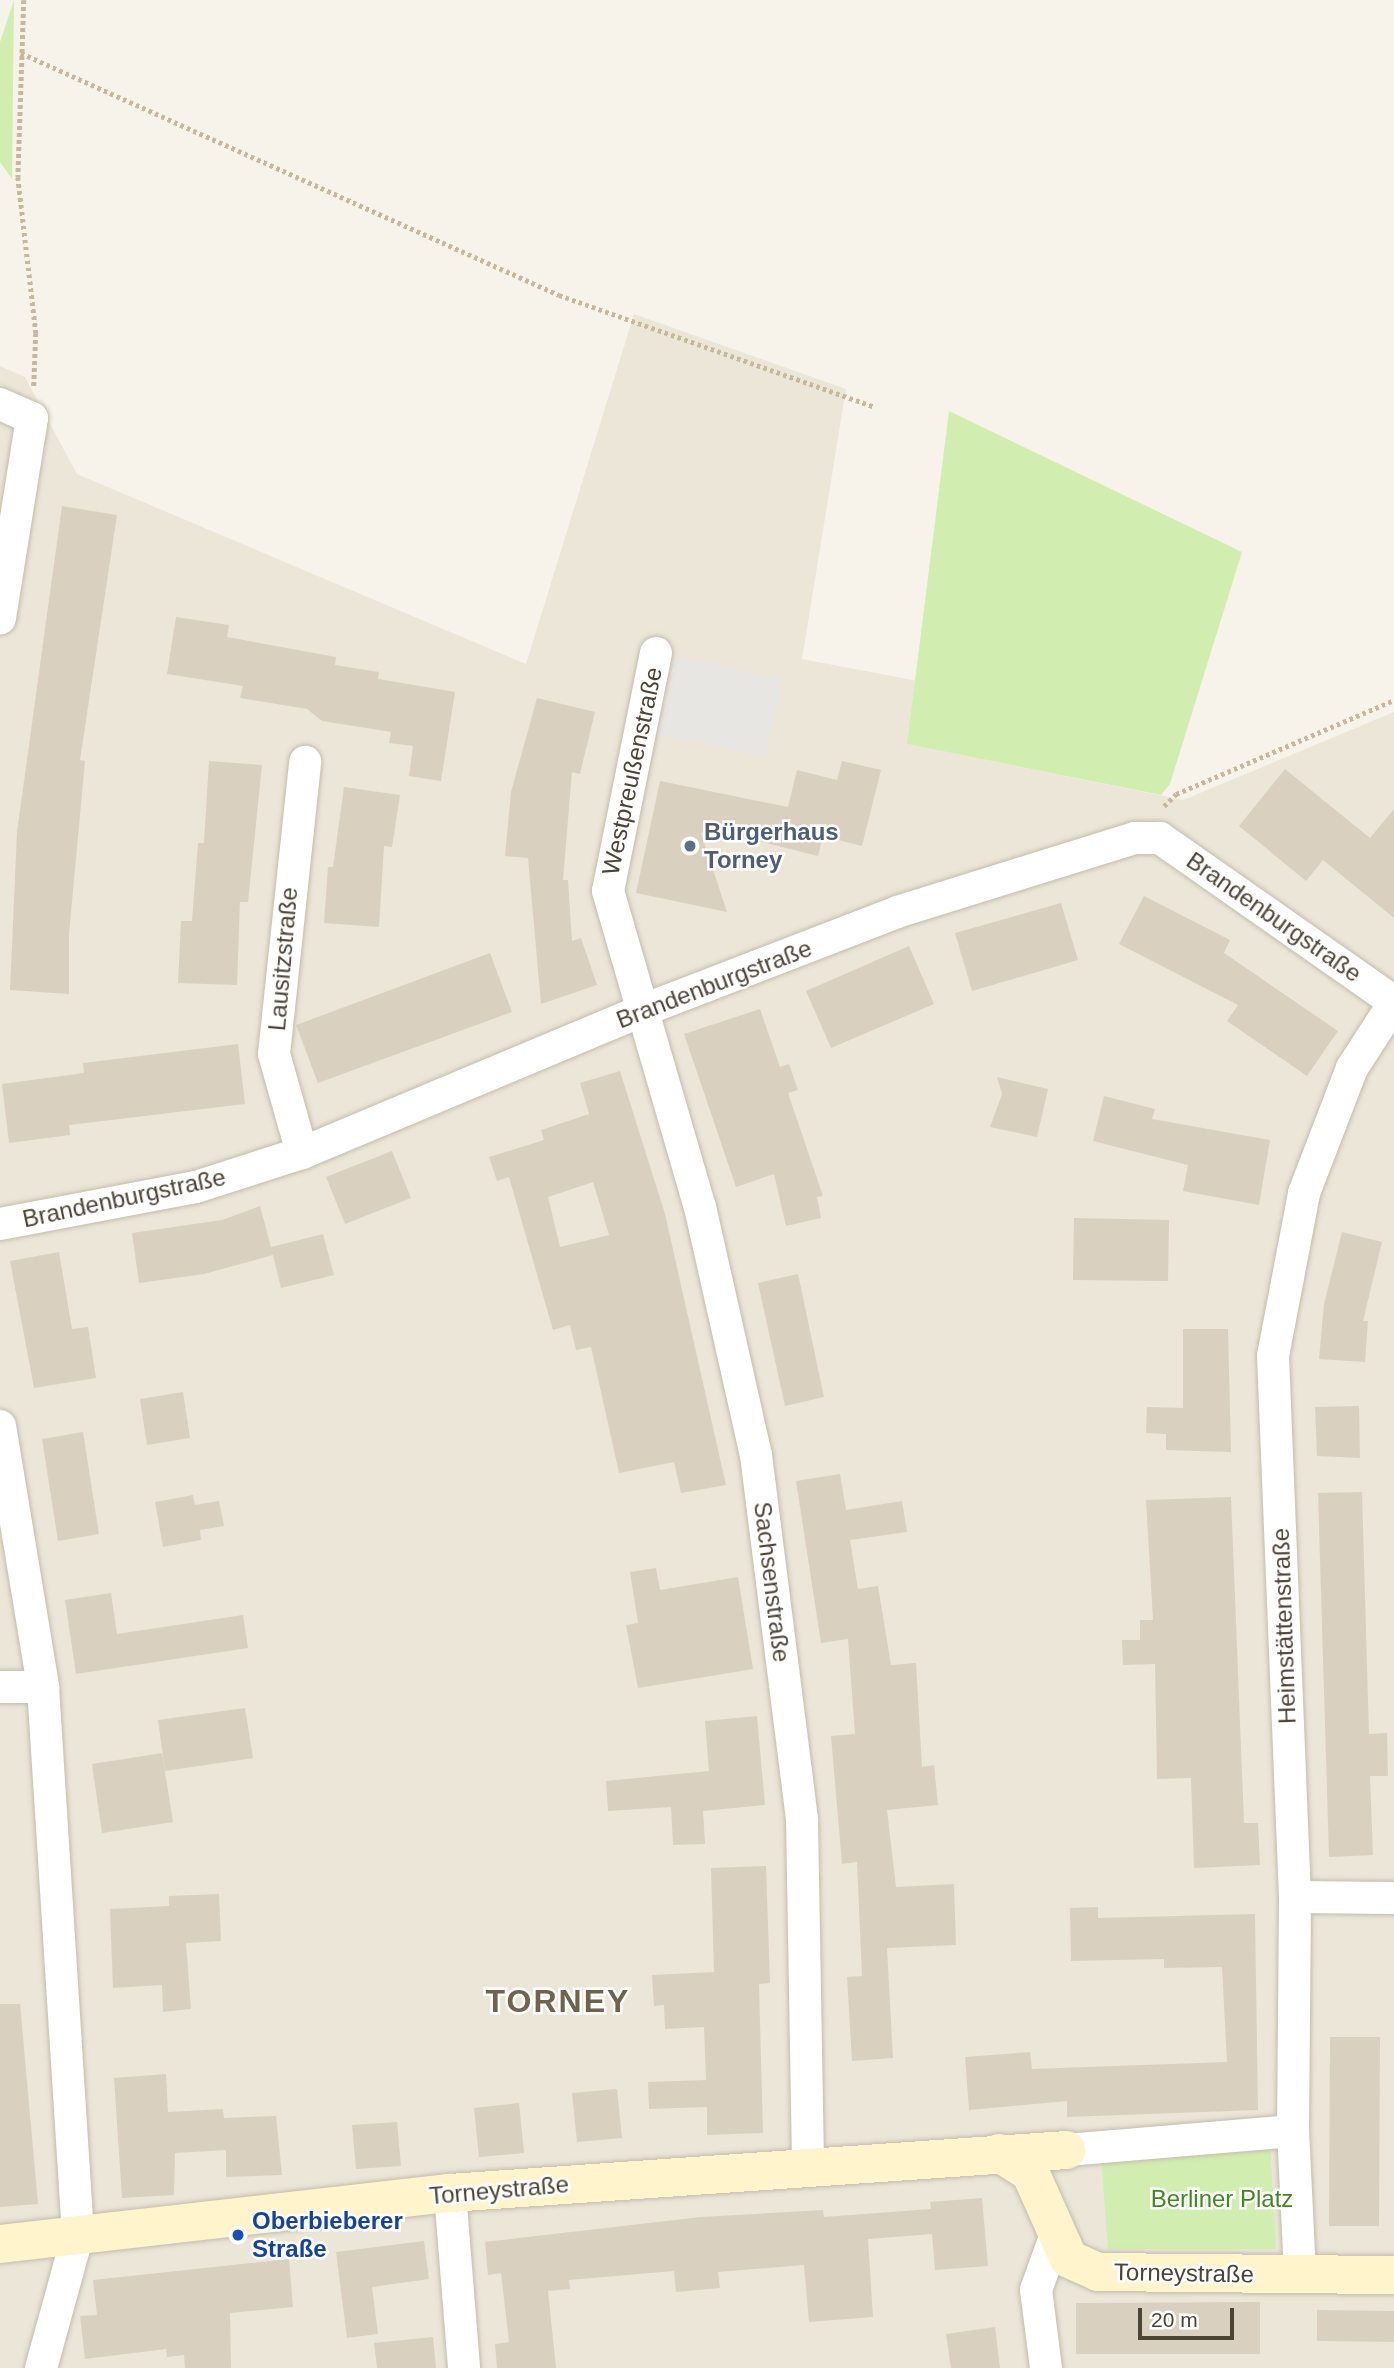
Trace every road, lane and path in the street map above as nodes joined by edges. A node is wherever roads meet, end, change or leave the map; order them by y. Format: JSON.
{"nodes":[{"id":1,"x":24,"y":0,"type":"edge"},
{"id":2,"x":21,"y":53,"type":"junction"},
{"id":3,"x":0,"y":404,"type":"edge"},
{"id":4,"x":875,"y":407,"type":"dead end"},
{"id":5,"x":32,"y":418,"type":"junction"},
{"id":6,"x":0,"y":618,"type":"edge"},
{"id":7,"x":656,"y":653,"type":"dead end"},
{"id":8,"x":1394,"y":700,"type":"edge"},
{"id":9,"x":305,"y":762,"type":"dead end"},
{"id":10,"x":1135,"y":838,"type":"junction"},
{"id":11,"x":1394,"y":1003,"type":"edge"},
{"id":12,"x":641,"y":1011,"type":"junction"},
{"id":13,"x":302,"y":1153,"type":"junction"},
{"id":14,"x":0,"y":1224,"type":"edge"},
{"id":15,"x":0,"y":1426,"type":"edge"},
{"id":16,"x":0,"y":1686,"type":"edge"},
{"id":17,"x":43,"y":1687,"type":"junction"},
{"id":18,"x":1295,"y":1897,"type":"junction"},
{"id":19,"x":1394,"y":1898,"type":"edge"},
{"id":20,"x":1293,"y":2131,"type":"junction"},
{"id":21,"x":1067,"y":2150,"type":"joint"},
{"id":22,"x":999,"y":2153,"type":"junction"},
{"id":23,"x":808,"y":2166,"type":"junction"},
{"id":24,"x":450,"y":2193,"type":"junction"},
{"id":25,"x":78,"y":2234,"type":"junction"},
{"id":26,"x":1055,"y":2237,"type":"junction"},
{"id":27,"x":0,"y":2244,"type":"edge"},
{"id":28,"x":1300,"y":2273,"type":"junction"},
{"id":29,"x":1394,"y":2275,"type":"edge"},
{"id":30,"x":41,"y":2368,"type":"edge"},
{"id":31,"x":464,"y":2368,"type":"edge"},
{"id":32,"x":1046,"y":2368,"type":"edge"}],
"edges":[{"from":1,"to":2,"type":"path"},
{"from":2,"to":4,"type":"path"},
{"from":2,"to":5,"type":"path"},
{"from":3,"to":5,"type":"street"},
{"from":5,"to":6,"type":"street"},
{"from":7,"to":12,"type":"street","name":"Westpreußenstraße"},
{"from":8,"to":10,"type":"path"},
{"from":9,"to":13,"type":"street","name":"Lausitzstraße"},
{"from":10,"to":11,"type":"street","name":"Brandenburgstraße"},
{"from":10,"to":12,"type":"street","name":"Brandenburgstraße"},
{"from":11,"to":18,"type":"street","name":"Heimstättenstraße"},
{"from":12,"to":13,"type":"street","name":"Brandenburgstraße"},
{"from":12,"to":23,"type":"street","name":"Sachsenstraße"},
{"from":13,"to":14,"type":"street","name":"Brandenburgstraße"},
{"from":15,"to":17,"type":"street"},
{"from":16,"to":17,"type":"street"},
{"from":17,"to":25,"type":"street"},
{"from":18,"to":19,"type":"street"},
{"from":18,"to":20,"type":"street","name":"Heimstättenstraße"},
{"from":20,"to":21,"type":"street","name":"Torneystraße"},
{"from":20,"to":28,"type":"street","name":"Heimstättenstraße"},
{"from":21,"to":22,"type":"street","name":"Torneystraße"},
{"from":22,"to":23,"type":"street","name":"Torneystraße"},
{"from":22,"to":26,"type":"street","name":"Torneystraße"},
{"from":23,"to":24,"type":"street","name":"Torneystraße"},
{"from":24,"to":25,"type":"street","name":"Torneystraße"},
{"from":24,"to":31,"type":"street"},
{"from":25,"to":27,"type":"street","name":"Torneystraße"},
{"from":25,"to":30,"type":"street"},
{"from":26,"to":28,"type":"street","name":"Torneystraße"},
{"from":26,"to":32,"type":"street"},
{"from":28,"to":29,"type":"street","name":"Torneystraße"}]}
